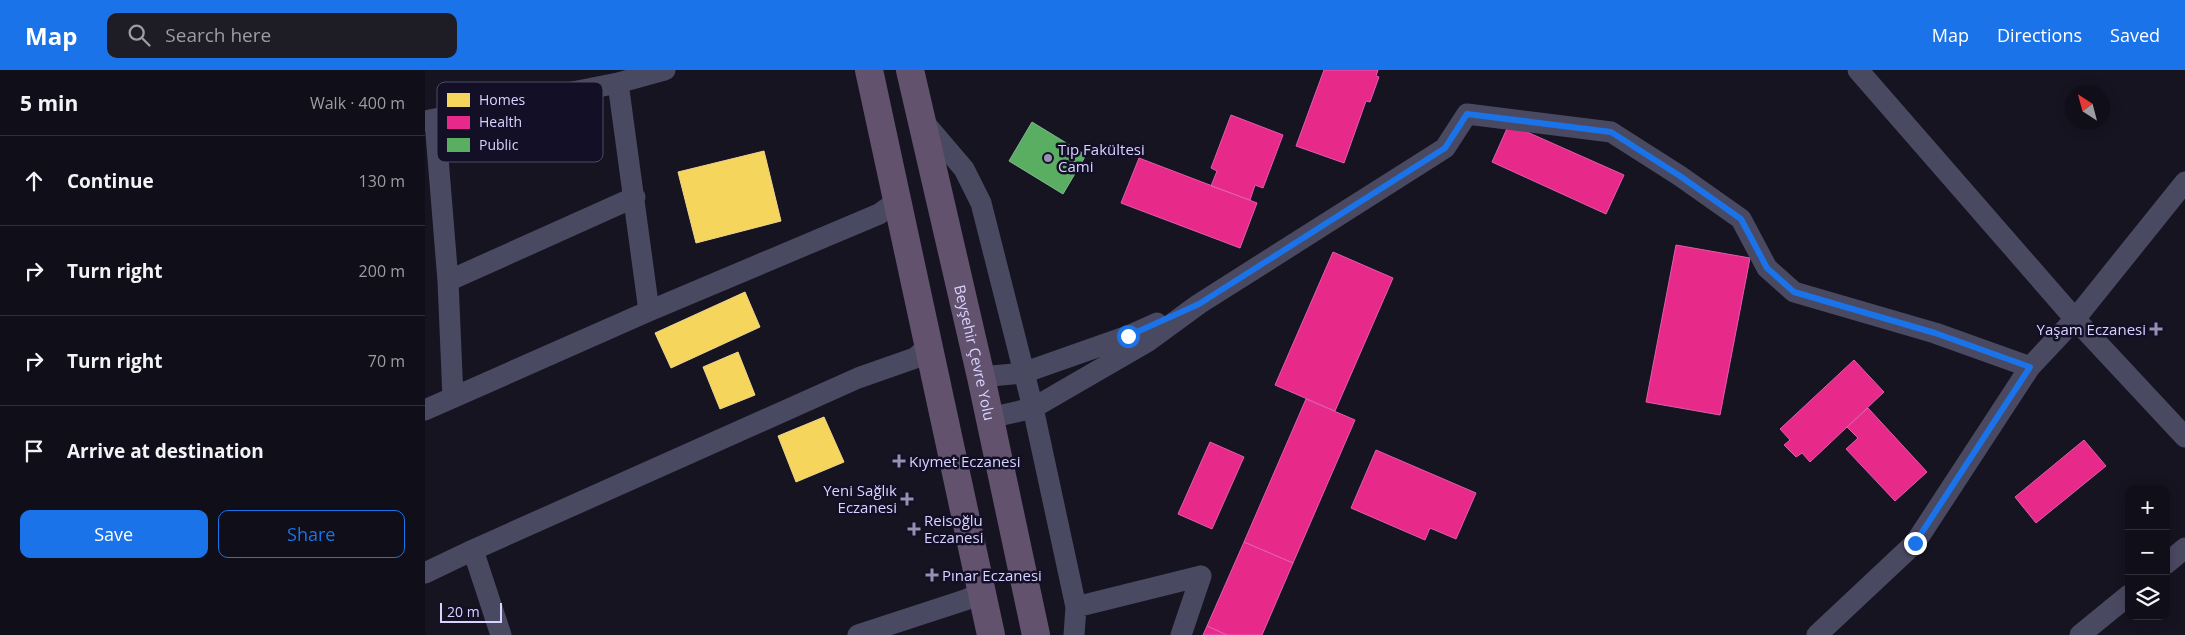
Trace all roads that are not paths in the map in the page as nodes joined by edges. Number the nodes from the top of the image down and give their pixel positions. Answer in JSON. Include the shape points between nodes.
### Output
{"nodes":[{"id":1,"x":665,"y":70,"type":"edge"},
{"id":2,"x":869,"y":70,"type":"edge"},
{"id":3,"x":910,"y":70,"type":"edge"},
{"id":4,"x":1858,"y":70,"type":"edge"},
{"id":5,"x":624,"y":78,"type":"edge"},
{"id":6,"x":603,"y":83,"type":"edge"},
{"id":7,"x":922,"y":120,"type":"junction"},
{"id":8,"x":430,"y":121,"type":"edge"},
{"id":9,"x":2185,"y":182,"type":"edge"},
{"id":10,"x":635,"y":197,"type":"junction"},
{"id":11,"x":897,"y":201,"type":"junction"},
{"id":12,"x":448,"y":281,"type":"junction"},
{"id":13,"x":1199,"y":304,"type":"junction"},
{"id":14,"x":649,"y":311,"type":"junction"},
{"id":15,"x":2075,"y":319,"type":"junction"},
{"id":16,"x":929,"y":346,"type":"junction"},
{"id":17,"x":2030,"y":367,"type":"junction"},
{"id":18,"x":1023,"y":372,"type":"junction"},
{"id":19,"x":981,"y":377,"type":"junction"},
{"id":20,"x":453,"y":398,"type":"junction"},
{"id":21,"x":1033,"y":408,"type":"junction"},
{"id":22,"x":425,"y":410,"type":"edge"},
{"id":23,"x":989,"y":418,"type":"junction"},
{"id":24,"x":2185,"y":437,"type":"edge"},
{"id":25,"x":2185,"y":548,"type":"edge"},
{"id":26,"x":473,"y":550,"type":"junction"},
{"id":27,"x":2170,"y":561,"type":"edge"},
{"id":28,"x":425,"y":573,"type":"edge"},
{"id":29,"x":982,"y":593,"type":"junction"},
{"id":30,"x":2125,"y":598,"type":"edge"},
{"id":31,"x":1076,"y":607,"type":"junction"},
{"id":32,"x":501,"y":635,"type":"edge"},
{"id":33,"x":858,"y":635,"type":"edge"},
{"id":34,"x":991,"y":635,"type":"edge"},
{"id":35,"x":1036,"y":635,"type":"edge"},
{"id":36,"x":1074,"y":635,"type":"edge"},
{"id":37,"x":1181,"y":635,"type":"edge"},
{"id":38,"x":1817,"y":635,"type":"edge"},
{"id":39,"x":2081,"y":635,"type":"edge"}],
"edges":[{"from":1,"to":5,"type":"street"},
{"from":2,"to":11,"type":"highway"},
{"from":3,"to":7,"type":"highway","name":"Beyşehir Çevre Yolu"},
{"from":4,"to":15,"type":"street"},
{"from":5,"to":6,"type":"street"},
{"from":5,"to":10,"type":"street"},
{"from":7,"to":18,"type":"street","via":[[964,169],[981,203]]},
{"from":7,"to":19,"type":"highway","name":"Beyşehir Çevre Yolu"},
{"from":8,"to":12,"type":"street"},
{"from":9,"to":15,"type":"street"},
{"from":10,"to":12,"type":"street"},
{"from":10,"to":14,"type":"street"},
{"from":11,"to":14,"type":"street","via":[[879,214]]},
{"from":11,"to":16,"type":"highway"},
{"from":12,"to":20,"type":"street"},
{"from":13,"to":17,"type":"street","via":[[1445,148],[1467,114],[1611,132],[1741,219],[1767,268],[1794,292],[1935,333]]},
{"from":13,"to":18,"type":"street","via":[[1128,336]]},
{"from":13,"to":21,"type":"street","via":[[1147,342]]},
{"from":14,"to":20,"type":"street"},
{"from":15,"to":17,"type":"street"},
{"from":15,"to":24,"type":"street"},
{"from":16,"to":26,"type":"street","via":[[915,358],[858,378]]},
{"from":16,"to":29,"type":"highway"},
{"from":17,"to":38,"type":"street","via":[[1915,543]]},
{"from":18,"to":19,"type":"street"},
{"from":18,"to":21,"type":"street"},
{"from":19,"to":23,"type":"highway","name":"Beyşehir Çevre Yolu"},
{"from":20,"to":22,"type":"street"},
{"from":21,"to":23,"type":"street"},
{"from":21,"to":31,"type":"street"},
{"from":23,"to":35,"type":"highway","name":"Beyşehir Çevre Yolu"},
{"from":25,"to":27,"type":"street"},
{"from":26,"to":28,"type":"street"},
{"from":26,"to":32,"type":"street"},
{"from":29,"to":33,"type":"street"},
{"from":29,"to":34,"type":"highway"},
{"from":30,"to":39,"type":"street"},
{"from":31,"to":36,"type":"street"},
{"from":31,"to":37,"type":"street","via":[[1201,576]]}]}
